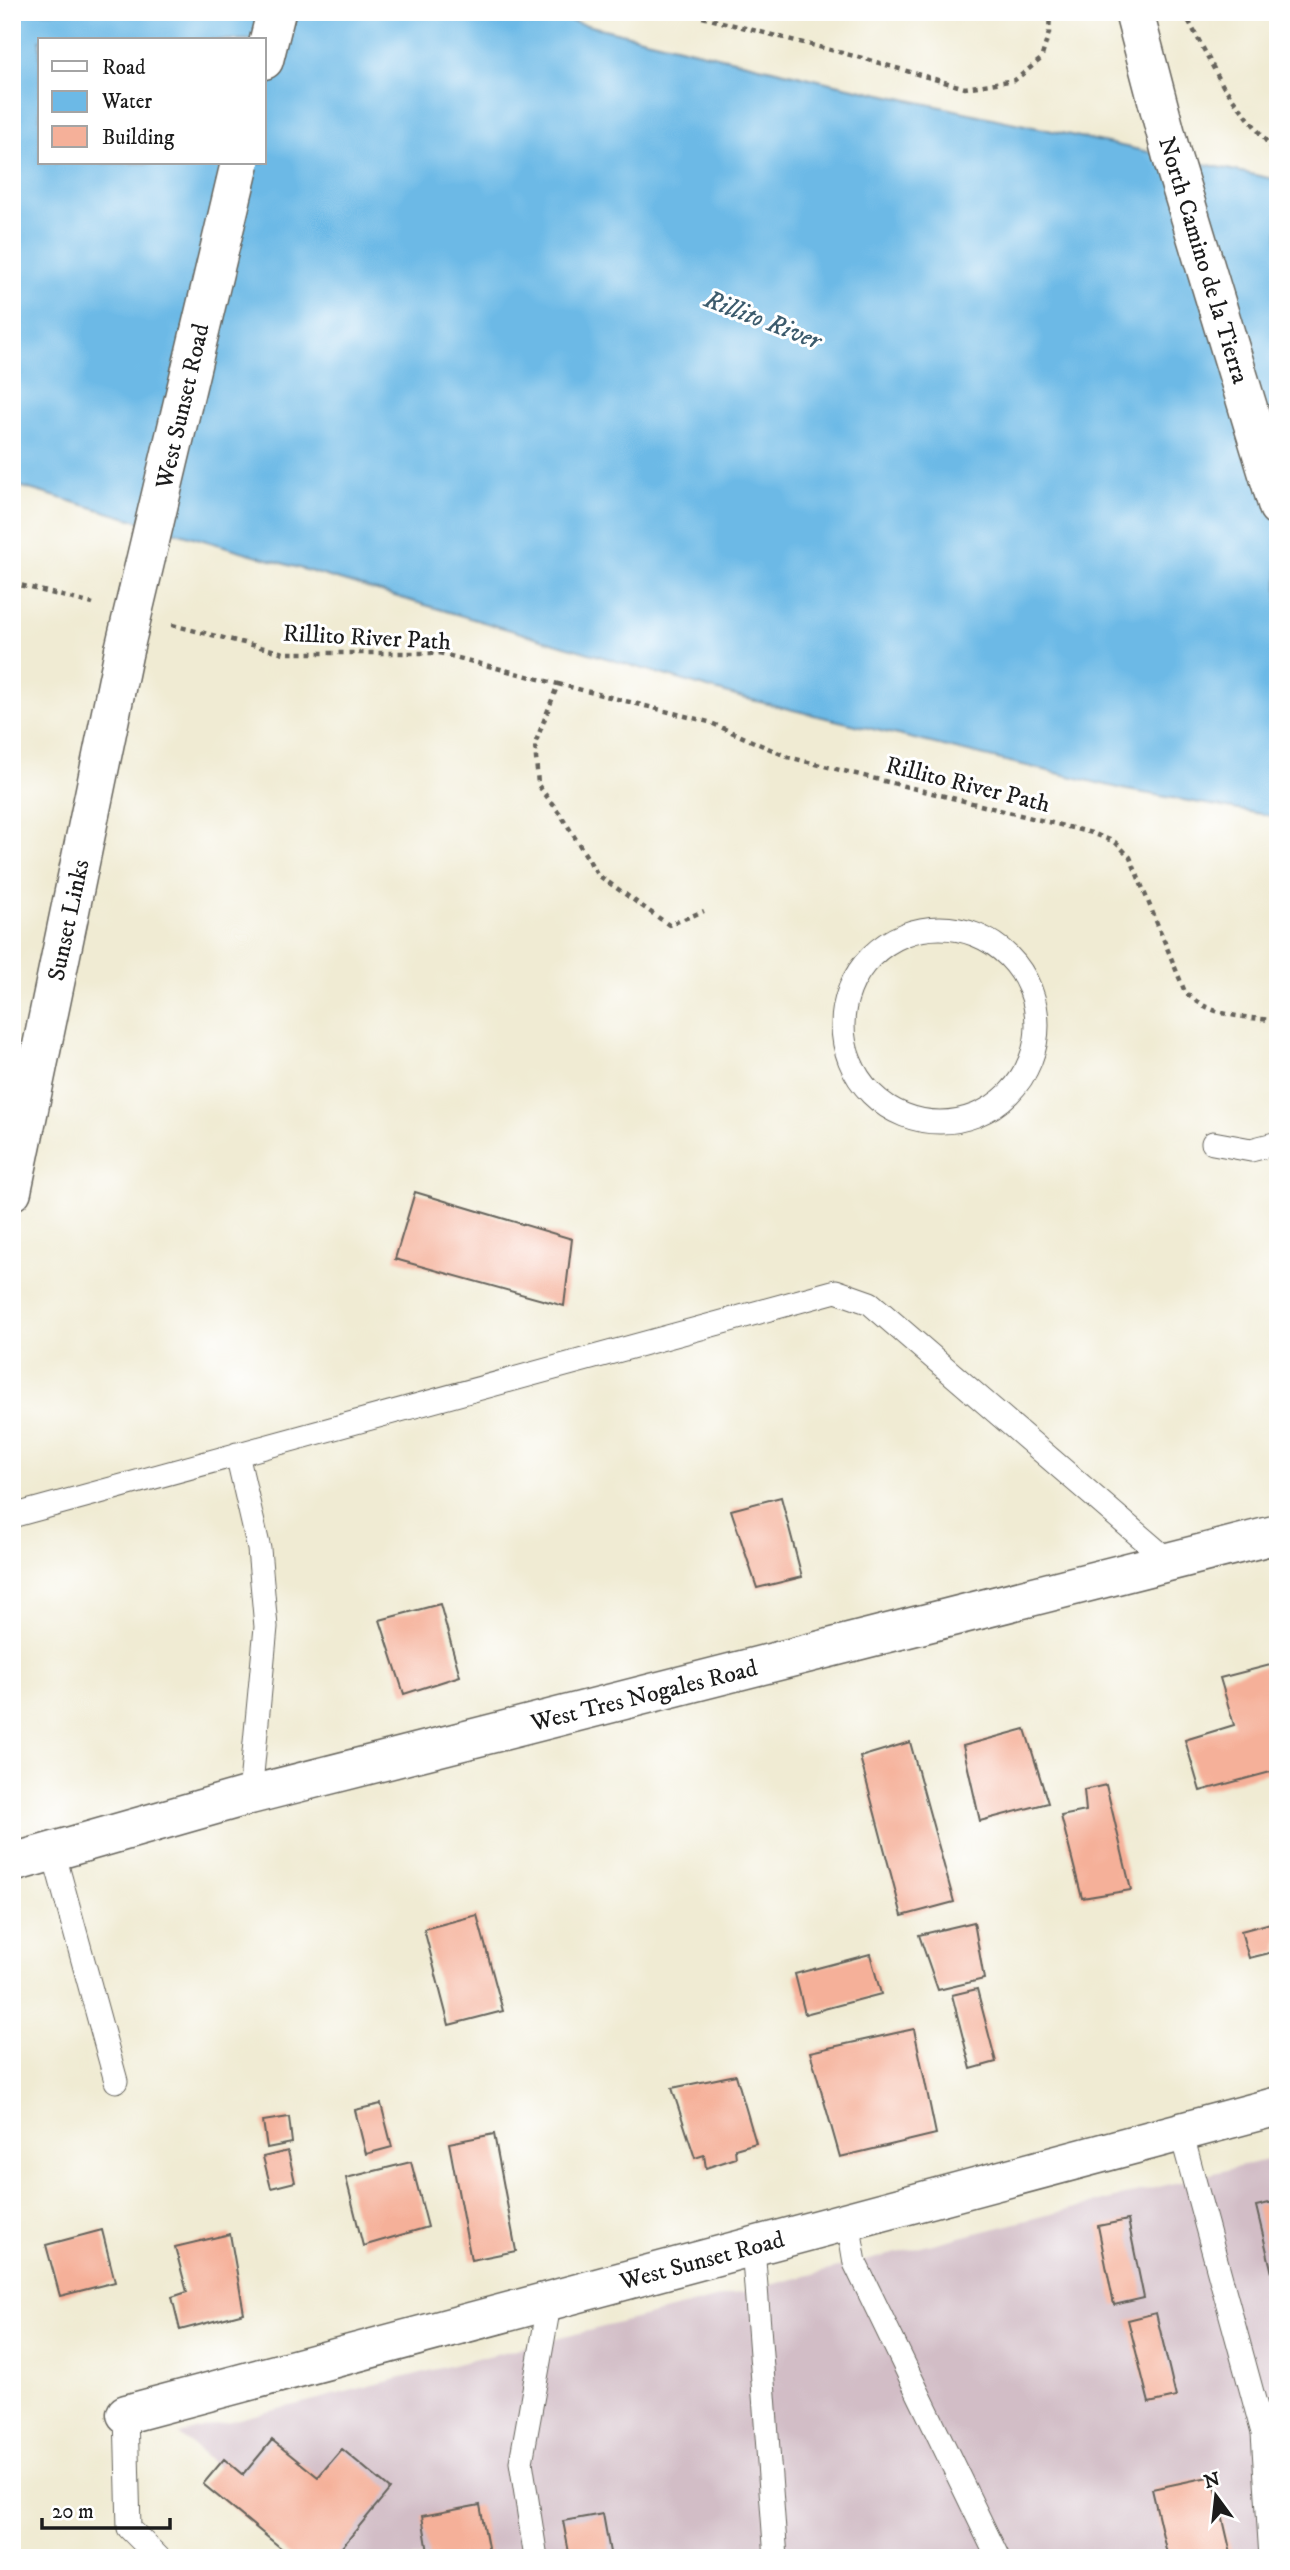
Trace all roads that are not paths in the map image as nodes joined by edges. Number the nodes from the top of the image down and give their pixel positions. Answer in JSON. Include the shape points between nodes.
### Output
{"nodes":[{"id":1,"x":276,"y":12,"type":"edge"},
{"id":2,"x":1134,"y":12,"type":"edge"},
{"id":3,"x":266,"y":52,"type":"edge"},
{"id":4,"x":240,"y":164,"type":"edge"},
{"id":5,"x":1278,"y":507,"type":"edge"},
{"id":6,"x":124,"y":650,"type":"joint"},
{"id":7,"x":855,"y":976,"type":"joint"},
{"id":8,"x":1213,"y":1143,"type":"dead end"},
{"id":9,"x":1278,"y":1143,"type":"edge"},
{"id":10,"x":12,"y":1191,"type":"edge"},
{"id":11,"x":237,"y":1454,"type":"junction"},
{"id":12,"x":12,"y":1516,"type":"edge"},
{"id":13,"x":1278,"y":1534,"type":"edge"},
{"id":14,"x":1171,"y":1563,"type":"junction"},
{"id":15,"x":250,"y":1795,"type":"junction"},
{"id":16,"x":53,"y":1851,"type":"junction"},
{"id":17,"x":12,"y":1863,"type":"edge"},
{"id":18,"x":116,"y":2081,"type":"dead end"},
{"id":19,"x":1278,"y":2106,"type":"edge"},
{"id":20,"x":1181,"y":2132,"type":"junction"},
{"id":21,"x":848,"y":2221,"type":"junction"},
{"id":22,"x":753,"y":2246,"type":"junction"},
{"id":23,"x":551,"y":2300,"type":"junction"},
{"id":24,"x":126,"y":2413,"type":"joint"},
{"id":25,"x":1270,"y":2437,"type":"edge"},
{"id":26,"x":159,"y":2558,"type":"edge"},
{"id":27,"x":536,"y":2558,"type":"edge"},
{"id":28,"x":776,"y":2558,"type":"edge"},
{"id":29,"x":998,"y":2558,"type":"edge"},
{"id":30,"x":1271,"y":2558,"type":"edge"}],
"edges":[{"from":1,"to":3,"type":"street"},
{"from":2,"to":5,"type":"street","name":"North Camino de la Tierra","via":[[1172,157]]},
{"from":4,"to":6,"type":"street","name":"West Sunset Road","bridge":true},
{"from":6,"to":10,"type":"street","name":"Sunset Links"},
{"from":7,"to":7,"type":"lane","via":[[877,950],[905,933],[938,927],[971,932],[1000,947],[1023,972],[1036,1002],[1038,1036],[1028,1068],[1010,1093],[986,1112],[956,1121],[925,1121],[895,1111],[870,1093],[852,1068],[843,1038],[844,1007]]},
{"from":8,"to":9,"type":"lane","via":[[1251,1150]]},
{"from":11,"to":12,"type":"lane"},
{"from":11,"to":14,"type":"lane","via":[[836,1291],[870,1303]]},
{"from":11,"to":15,"type":"lane","via":[[259,1549],[266,1627]]},
{"from":13,"to":14,"type":"street","name":"West Tres Nogales Road"},
{"from":14,"to":15,"type":"street","name":"West Tres Nogales Road"},
{"from":15,"to":16,"type":"street","name":"West Tres Nogales Road"},
{"from":16,"to":17,"type":"street","name":"West Tres Nogales Road"},
{"from":16,"to":18,"type":"lane"},
{"from":19,"to":20,"type":"street","name":"West Sunset Road"},
{"from":20,"to":21,"type":"street","name":"West Sunset Road"},
{"from":20,"to":25,"type":"lane"},
{"from":21,"to":22,"type":"street","name":"West Sunset Road"},
{"from":21,"to":29,"type":"lane","via":[[855,2263]]},
{"from":22,"to":23,"type":"street","name":"West Sunset Road"},
{"from":22,"to":28,"type":"lane"},
{"from":23,"to":24,"type":"street","name":"West Sunset Road"},
{"from":23,"to":27,"type":"lane","via":[[521,2462]]},
{"from":24,"to":26,"type":"lane","via":[[129,2528]]},
{"from":25,"to":30,"type":"lane"}]}
